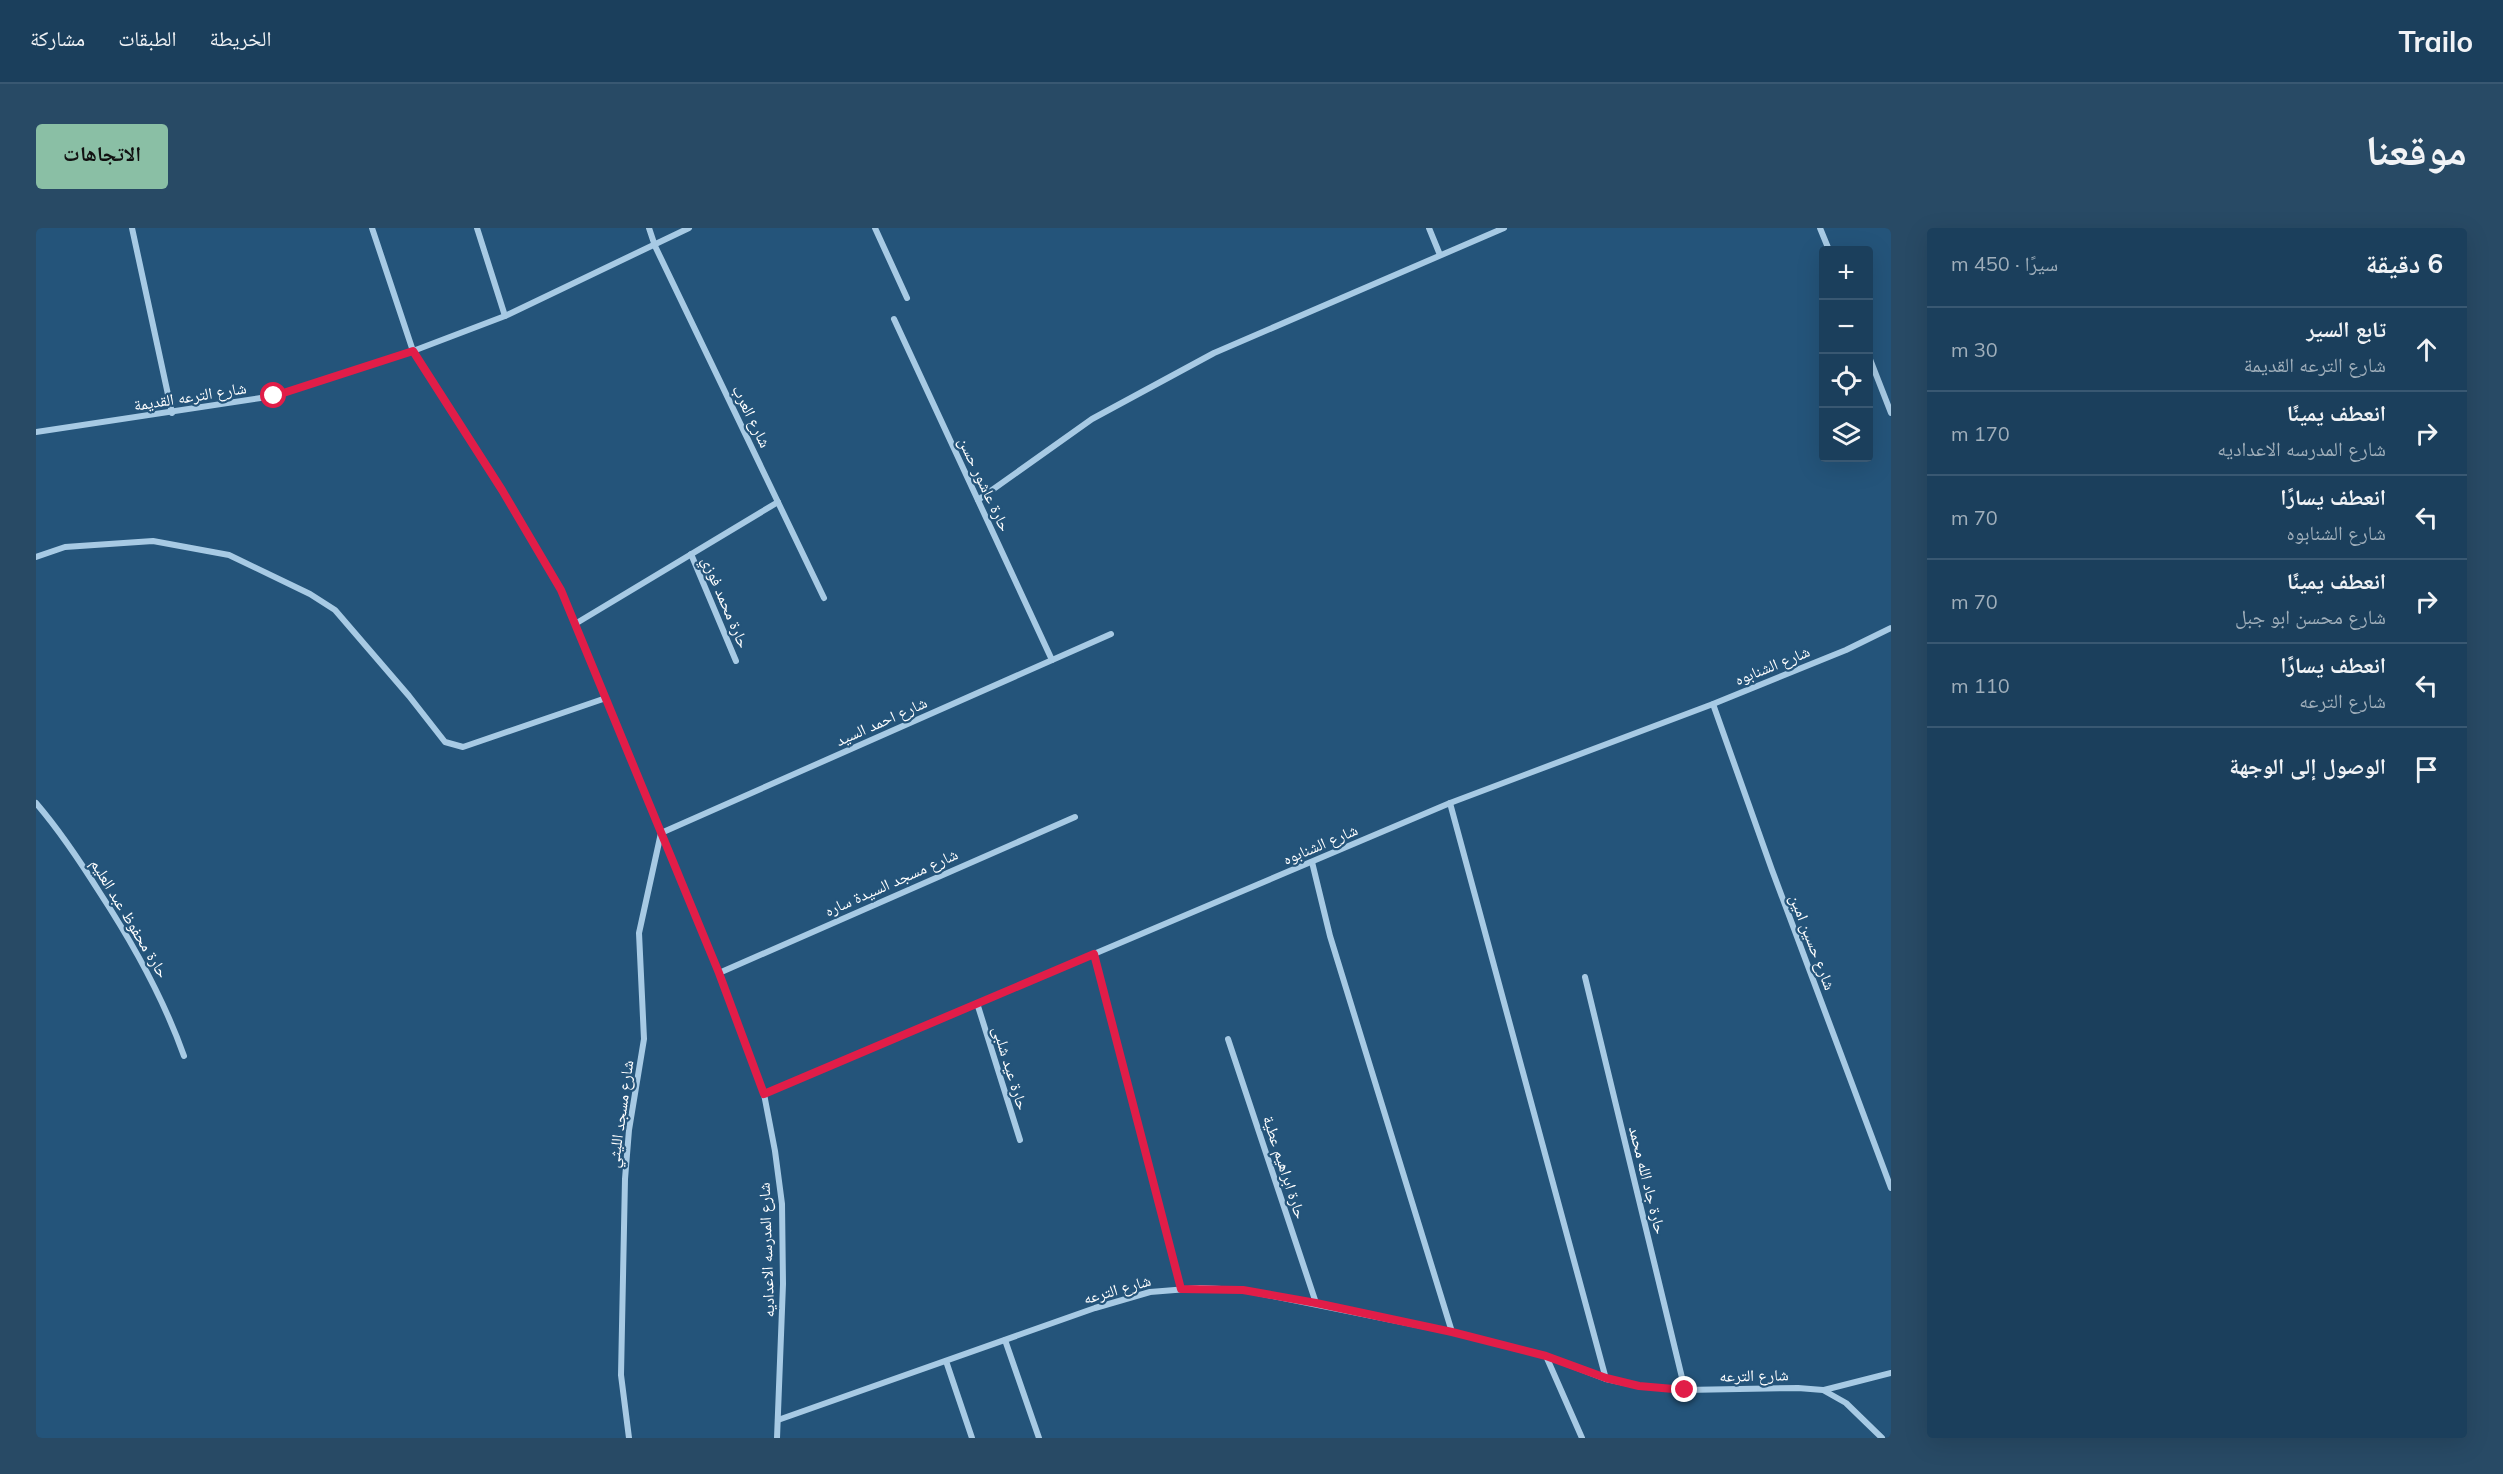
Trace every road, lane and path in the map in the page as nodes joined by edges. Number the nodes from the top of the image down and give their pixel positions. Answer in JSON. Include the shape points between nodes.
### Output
{"nodes":[{"id":1,"x":132,"y":228,"type":"edge"},
{"id":2,"x":372,"y":228,"type":"edge"},
{"id":3,"x":477,"y":228,"type":"edge"},
{"id":4,"x":649,"y":228,"type":"edge"},
{"id":5,"x":689,"y":228,"type":"edge"},
{"id":6,"x":875,"y":228,"type":"edge"},
{"id":7,"x":1429,"y":228,"type":"edge"},
{"id":8,"x":1504,"y":228,"type":"edge"},
{"id":9,"x":1820,"y":228,"type":"edge"},
{"id":10,"x":655,"y":246,"type":"junction"},
{"id":11,"x":1827,"y":246,"type":"edge"},
{"id":12,"x":1440,"y":255,"type":"junction"},
{"id":13,"x":907,"y":298,"type":"dead end"},
{"id":14,"x":505,"y":316,"type":"junction"},
{"id":15,"x":894,"y":320,"type":"dead end"},
{"id":16,"x":413,"y":351,"type":"junction"},
{"id":17,"x":1873,"y":365,"type":"edge"},
{"id":18,"x":1891,"y":412,"type":"edge"},
{"id":19,"x":172,"y":413,"type":"junction"},
{"id":20,"x":36,"y":432,"type":"edge"},
{"id":21,"x":978,"y":500,"type":"junction"},
{"id":22,"x":778,"y":502,"type":"junction"},
{"id":23,"x":691,"y":554,"type":"junction"},
{"id":24,"x":36,"y":557,"type":"edge"},
{"id":25,"x":824,"y":598,"type":"dead end"},
{"id":26,"x":575,"y":624,"type":"junction"},
{"id":27,"x":1891,"y":628,"type":"edge"},
{"id":28,"x":1111,"y":634,"type":"dead end"},
{"id":29,"x":1052,"y":660,"type":"junction"},
{"id":30,"x":736,"y":662,"type":"dead end"},
{"id":31,"x":606,"y":698,"type":"junction"},
{"id":32,"x":1713,"y":704,"type":"junction"},
{"id":33,"x":36,"y":803,"type":"edge"},
{"id":34,"x":1450,"y":803,"type":"junction"},
{"id":35,"x":1075,"y":817,"type":"dead end"},
{"id":36,"x":661,"y":833,"type":"junction"},
{"id":37,"x":1312,"y":862,"type":"junction"},
{"id":38,"x":1094,"y":954,"type":"junction"},
{"id":39,"x":719,"y":973,"type":"junction"},
{"id":40,"x":1585,"y":977,"type":"dead end"},
{"id":41,"x":977,"y":1003,"type":"junction"},
{"id":42,"x":1228,"y":1039,"type":"dead end"},
{"id":43,"x":184,"y":1056,"type":"dead end"},
{"id":44,"x":764,"y":1094,"type":"junction"},
{"id":45,"x":1020,"y":1140,"type":"dead end"},
{"id":46,"x":1891,"y":1188,"type":"edge"},
{"id":47,"x":1181,"y":1289,"type":"junction"},
{"id":48,"x":1316,"y":1303,"type":"junction"},
{"id":49,"x":1452,"y":1332,"type":"junction"},
{"id":50,"x":1005,"y":1340,"type":"junction"},
{"id":51,"x":1546,"y":1356,"type":"junction"},
{"id":52,"x":946,"y":1361,"type":"junction"},
{"id":53,"x":1891,"y":1373,"type":"edge"},
{"id":54,"x":1606,"y":1378,"type":"junction"},
{"id":55,"x":1685,"y":1390,"type":"junction"},
{"id":56,"x":1823,"y":1390,"type":"junction"},
{"id":57,"x":778,"y":1420,"type":"junction"},
{"id":58,"x":629,"y":1438,"type":"edge"},
{"id":59,"x":777,"y":1438,"type":"edge"},
{"id":60,"x":972,"y":1438,"type":"edge"},
{"id":61,"x":1040,"y":1438,"type":"edge"},
{"id":62,"x":1582,"y":1438,"type":"edge"},
{"id":63,"x":1882,"y":1438,"type":"edge"}],
"edges":[{"from":1,"to":19,"type":"street"},
{"from":2,"to":16,"type":"street","name":"شارع المدرسه الاعداديه"},
{"from":3,"to":14,"type":"street"},
{"from":4,"to":10,"type":"street","name":"شارع العرب"},
{"from":5,"to":10,"type":"street","name":"شارع الترعه القديمة"},
{"from":6,"to":13,"type":"street"},
{"from":7,"to":12,"type":"street"},
{"from":8,"to":12,"type":"street"},
{"from":9,"to":11,"type":"street"},
{"from":10,"to":14,"type":"street","name":"شارع الترعه القديمة"},
{"from":10,"to":22,"type":"street","name":"شارع العرب"},
{"from":12,"to":21,"type":"street","via":[[1214,353],[1092,418]]},
{"from":14,"to":16,"type":"street","name":"شارع الترعه القديمة"},
{"from":15,"to":21,"type":"street","name":"حارة عاشور حسن"},
{"from":16,"to":19,"type":"street","name":"شارع الترعه القديمة","via":[[274,396]]},
{"from":16,"to":26,"type":"street","name":"شارع المدرسه الاعداديه","via":[[514,510],[561,590]]},
{"from":17,"to":18,"type":"street"},
{"from":19,"to":20,"type":"street","name":"شارع الترعه القديمة"},
{"from":21,"to":29,"type":"street","name":"حارة عاشور حسن"},
{"from":22,"to":23,"type":"street"},
{"from":22,"to":25,"type":"street","name":"شارع العرب"},
{"from":23,"to":26,"type":"street"},
{"from":23,"to":30,"type":"street","name":"حارة محمد فوزي"},
{"from":24,"to":31,"type":"street","via":[[65,547],[153,541],[229,555],[335,610],[445,742],[464,747]]},
{"from":26,"to":31,"type":"street","name":"شارع المدرسه الاعداديه"},
{"from":27,"to":32,"type":"street","name":"شارع الشنابوه"},
{"from":28,"to":29,"type":"street","name":"شارع احمد السيد"},
{"from":29,"to":36,"type":"street","name":"شارع احمد السيد"},
{"from":31,"to":36,"type":"street","name":"شارع المدرسه الاعداديه"},
{"from":32,"to":34,"type":"street","name":"شارع الشنابوه"},
{"from":32,"to":46,"type":"street","name":"شارع حسين امين"},
{"from":33,"to":43,"type":"street","name":"حارة محفوظ عبد العليم","via":[[62,833],[126,934],[157,988]]},
{"from":34,"to":37,"type":"street","name":"شارع الشنابوه"},
{"from":34,"to":54,"type":"street"},
{"from":35,"to":39,"type":"street","name":"شارع مسجد السيدة ساره"},
{"from":36,"to":39,"type":"street","name":"شارع المدرسه الاعداديه"},
{"from":36,"to":58,"type":"street","name":"شارع مسجد الليثي","via":[[639,933],[644,1039],[625,1179],[621,1375]]},
{"from":37,"to":38,"type":"street","name":"شارع الشنابوه"},
{"from":37,"to":49,"type":"street","via":[[1330,936]]},
{"from":38,"to":41,"type":"street","name":"شارع الشنابوه"},
{"from":38,"to":47,"type":"street"},
{"from":39,"to":44,"type":"street","name":"شارع المدرسه الاعداديه"},
{"from":40,"to":55,"type":"street","name":"حارة جاد الله محمد"},
{"from":41,"to":44,"type":"street","name":"شارع الشنابوه"},
{"from":41,"to":45,"type":"street","name":"حارة عيد شلبى"},
{"from":42,"to":48,"type":"street","name":"حارة ابراهيم عطية"},
{"from":44,"to":57,"type":"street","name":"شارع المدرسه الاعداديه","via":[[782,1204]]},
{"from":47,"to":48,"type":"street","name":"شارع الترعه","via":[[1243,1290]]},
{"from":47,"to":50,"type":"street","name":"شارع الترعه","via":[[1150,1292]]},
{"from":48,"to":49,"type":"street","name":"شارع الترعه"},
{"from":49,"to":51,"type":"street","name":"شارع الترعه"},
{"from":50,"to":52,"type":"street","name":"شارع الترعه"},
{"from":50,"to":61,"type":"street"},
{"from":51,"to":54,"type":"street","name":"شارع الترعه"},
{"from":51,"to":62,"type":"street"},
{"from":52,"to":57,"type":"street","name":"شارع الترعه"},
{"from":52,"to":60,"type":"street"},
{"from":53,"to":56,"type":"street"},
{"from":54,"to":55,"type":"street","name":"شارع الترعه"},
{"from":55,"to":56,"type":"street","name":"شارع الترعه"},
{"from":56,"to":63,"type":"street","name":"شارع الترعه","via":[[1846,1403]]},
{"from":57,"to":59,"type":"street","name":"شارع المدرسه الاعداديه"}]}
